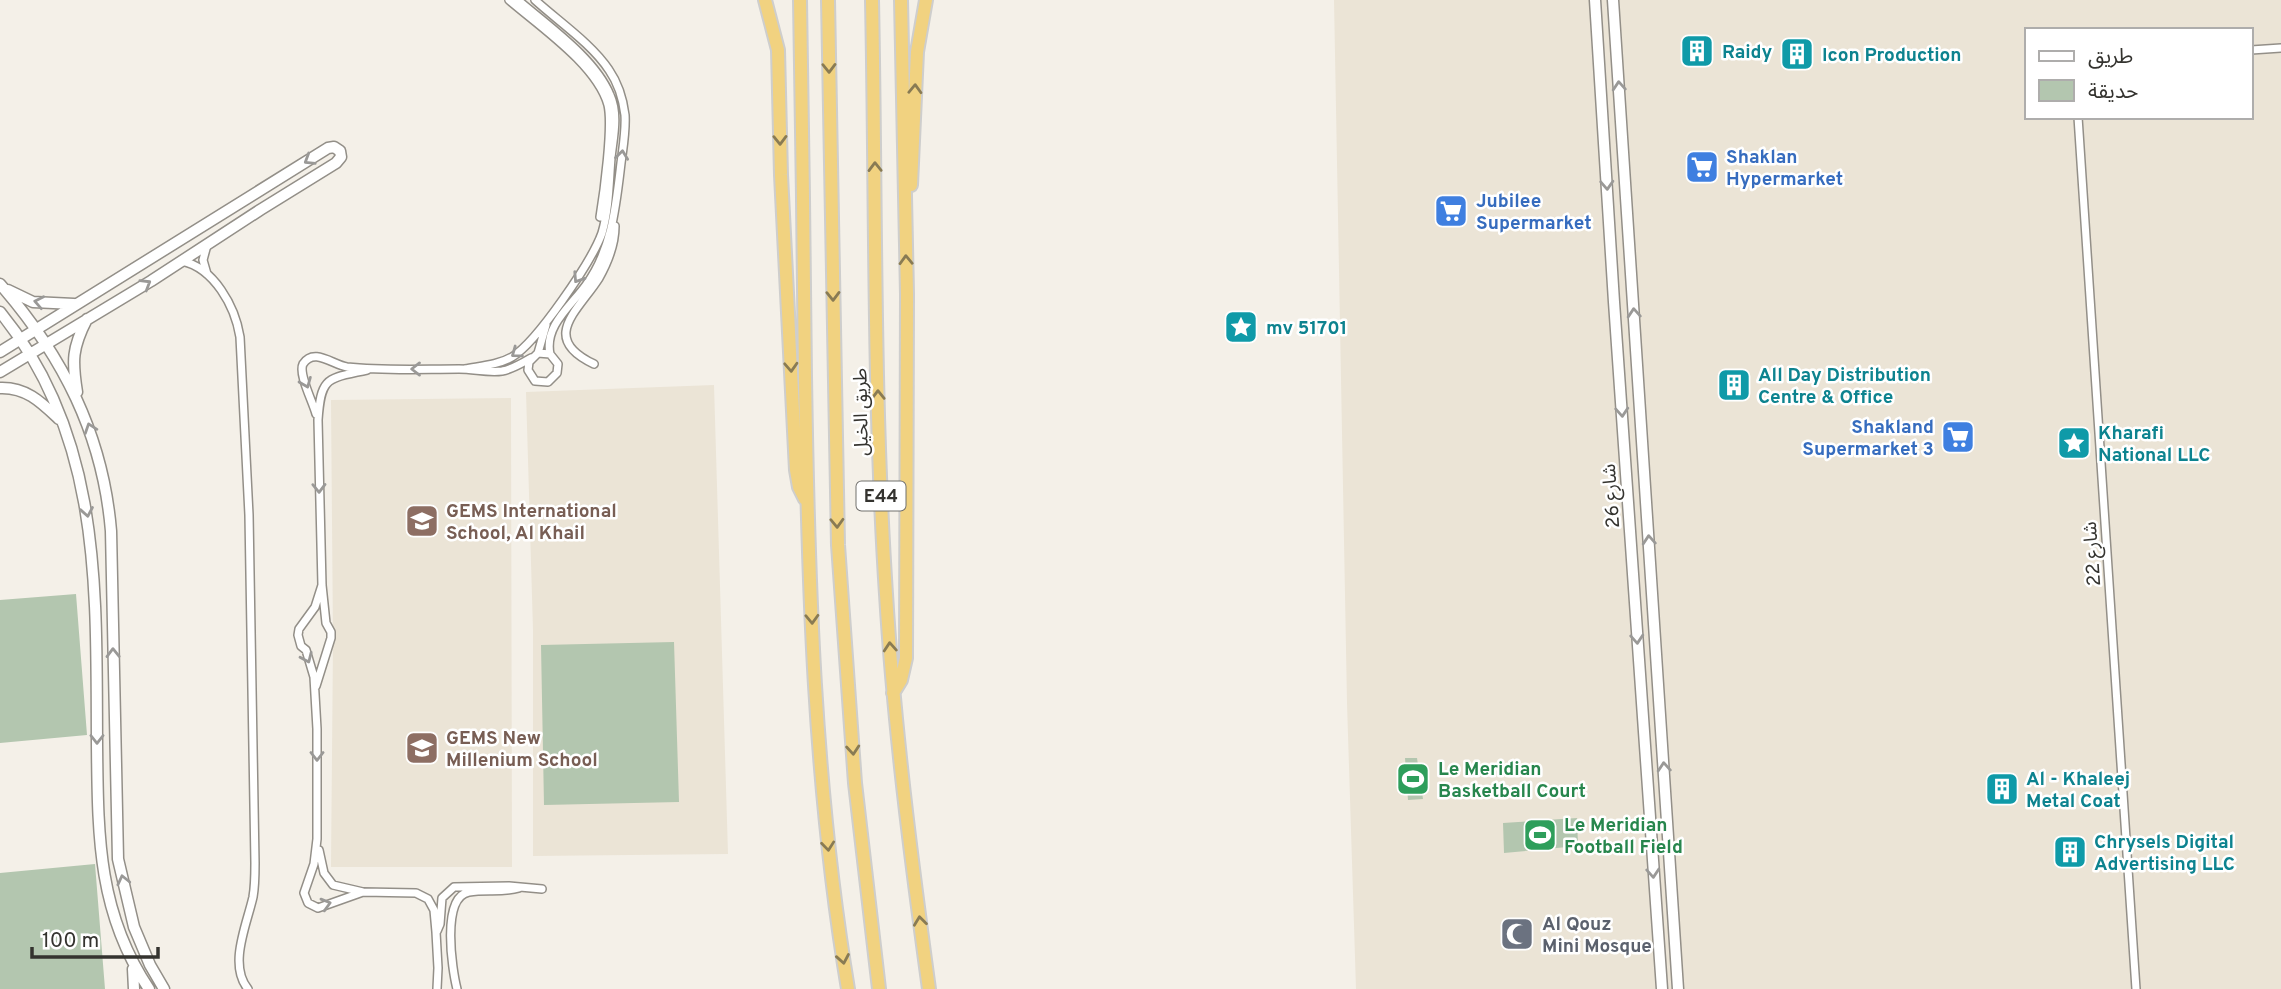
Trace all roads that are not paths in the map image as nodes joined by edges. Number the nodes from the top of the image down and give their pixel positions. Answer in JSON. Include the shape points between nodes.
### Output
{"nodes":[{"id":1,"x":509,"y":0,"type":"edge"},
{"id":2,"x":518,"y":0,"type":"edge"},
{"id":3,"x":535,"y":0,"type":"edge"},
{"id":4,"x":765,"y":0,"type":"edge"},
{"id":5,"x":800,"y":0,"type":"edge"},
{"id":6,"x":828,"y":0,"type":"edge"},
{"id":7,"x":873,"y":0,"type":"edge"},
{"id":8,"x":901,"y":0,"type":"edge"},
{"id":9,"x":926,"y":0,"type":"edge"},
{"id":10,"x":1595,"y":0,"type":"edge"},
{"id":11,"x":1613,"y":0,"type":"edge"},
{"id":12,"x":2281,"y":48,"type":"edge"},
{"id":13,"x":2253,"y":50,"type":"edge"},
{"id":14,"x":2078,"y":119,"type":"edge"},
{"id":15,"x":904,"y":205,"type":"junction"},
{"id":16,"x":612,"y":222,"type":"junction"},
{"id":17,"x":597,"y":240,"type":"junction"},
{"id":18,"x":206,"y":245,"type":"junction"},
{"id":19,"x":182,"y":261,"type":"junction"},
{"id":20,"x":207,"y":274,"type":"junction"},
{"id":21,"x":1,"y":285,"type":"edge"},
{"id":22,"x":78,"y":303,"type":"junction"},
{"id":23,"x":0,"y":312,"type":"edge"},
{"id":24,"x":553,"y":312,"type":"junction"},
{"id":25,"x":87,"y":319,"type":"junction"},
{"id":26,"x":36,"y":329,"type":"junction"},
{"id":27,"x":19,"y":339,"type":"junction"},
{"id":28,"x":46,"y":344,"type":"junction"},
{"id":29,"x":0,"y":352,"type":"edge"},
{"id":30,"x":29,"y":354,"type":"junction"},
{"id":31,"x":550,"y":354,"type":"junction"},
{"id":32,"x":535,"y":356,"type":"junction"},
{"id":33,"x":594,"y":364,"type":"dead end"},
{"id":34,"x":466,"y":369,"type":"junction"},
{"id":35,"x":367,"y":370,"type":"junction"},
{"id":36,"x":0,"y":372,"type":"edge"},
{"id":37,"x":0,"y":388,"type":"edge"},
{"id":38,"x":78,"y":400,"type":"junction"},
{"id":39,"x":318,"y":420,"type":"junction"},
{"id":40,"x":62,"y":423,"type":"junction"},
{"id":41,"x":1626,"y":483,"type":"junction"},
{"id":42,"x":1646,"y":486,"type":"junction"},
{"id":43,"x":807,"y":502,"type":"junction"},
{"id":44,"x":322,"y":585,"type":"junction"},
{"id":45,"x":315,"y":688,"type":"junction"},
{"id":46,"x":893,"y":693,"type":"junction"},
{"id":47,"x":317,"y":839,"type":"junction"},
{"id":48,"x":519,"y":888,"type":"junction"},
{"id":49,"x":542,"y":889,"type":"dead end"},
{"id":50,"x":363,"y":892,"type":"junction"},
{"id":51,"x":436,"y":932,"type":"junction"},
{"id":52,"x":131,"y":961,"type":"junction"},
{"id":53,"x":134,"y":989,"type":"edge"},
{"id":54,"x":149,"y":989,"type":"edge"},
{"id":55,"x":164,"y":989,"type":"edge"},
{"id":56,"x":248,"y":989,"type":"edge"},
{"id":57,"x":436,"y":989,"type":"edge"},
{"id":58,"x":457,"y":989,"type":"edge"},
{"id":59,"x":848,"y":989,"type":"edge"},
{"id":60,"x":879,"y":989,"type":"edge"},
{"id":61,"x":929,"y":989,"type":"edge"},
{"id":62,"x":1662,"y":989,"type":"edge"},
{"id":63,"x":1678,"y":989,"type":"edge"},
{"id":64,"x":2136,"y":989,"type":"edge"}],
"edges":[{"from":1,"to":17,"type":"street","via":[[578,61],[605,96],[609,119]]},
{"from":2,"to":17,"type":"street","via":[[589,63],[613,101],[607,202]]},
{"from":16,"to":3,"type":"street","one_way":true,"via":[[625,133],[623,100],[599,57]]},
{"from":4,"to":43,"type":"highway","one_way":true,"via":[[778,50],[796,470]]},
{"from":5,"to":43,"type":"highway"},
{"from":6,"to":60,"type":"highway","name":"طريق الخيل","number":"E44","one_way":true,"via":[[838,545],[855,783]]},
{"from":46,"to":7,"type":"highway","name":"طريق الخيل","number":"E44","one_way":true,"via":[[878,425]]},
{"from":8,"to":15,"type":"highway"},
{"from":15,"to":9,"type":"highway","one_way":true,"via":[[912,183],[916,52]]},
{"from":10,"to":41,"type":"street","name":"شارع 26","one_way":true},
{"from":42,"to":11,"type":"street","name":"شارع 26","one_way":true},
{"from":12,"to":13,"type":"street"},
{"from":14,"to":64,"type":"street","name":"شارع 22"},
{"from":46,"to":15,"type":"highway","one_way":true,"via":[[904,673],[906,651],[908,307]]},
{"from":16,"to":31,"type":"street","via":[[594,274],[555,326]]},
{"from":16,"to":33,"type":"street","via":[[609,257],[566,330],[572,350]]},
{"from":17,"to":24,"type":"street","one_way":true,"via":[[582,272]]},
{"from":18,"to":19,"type":"street"},
{"from":18,"to":20,"type":"street"},
{"from":18,"to":22,"type":"street","one_way":true,"via":[[339,162],[341,151],[328,148]]},
{"from":19,"to":20,"type":"street"},
{"from":25,"to":19,"type":"street","one_way":true},
{"from":20,"to":56,"type":"street","via":[[237,322],[245,407],[255,874],[239,973]]},
{"from":22,"to":21,"type":"street","one_way":true,"via":[[33,302]]},
{"from":21,"to":26,"type":"street"},
{"from":22,"to":26,"type":"street"},
{"from":23,"to":27,"type":"street"},
{"from":24,"to":32,"type":"street"},
{"from":24,"to":34,"type":"street","one_way":true,"via":[[514,356]]},
{"from":25,"to":28,"type":"street"},
{"from":25,"to":38,"type":"street","via":[[73,357]]},
{"from":26,"to":27,"type":"street"},
{"from":26,"to":28,"type":"street"},
{"from":27,"to":29,"type":"street"},
{"from":27,"to":30,"type":"street"},
{"from":28,"to":30,"type":"street"},
{"from":28,"to":38,"type":"street"},
{"from":30,"to":36,"type":"street"},
{"from":30,"to":40,"type":"street"},
{"from":31,"to":32,"type":"street"},
{"from":31,"to":32,"type":"street","via":[[558,369],[548,382],[535,381],[530,374],[528,366]]},
{"from":32,"to":34,"type":"street","via":[[498,371]]},
{"from":34,"to":35,"type":"street","one_way":true},
{"from":35,"to":39,"type":"street","via":[[326,382]]},
{"from":35,"to":39,"type":"street","one_way":true,"via":[[317,356],[304,363],[302,378]]},
{"from":37,"to":40,"type":"street","via":[[32,395]]},
{"from":55,"to":38,"type":"street","one_way":true,"via":[[134,927],[118,859],[110,516],[100,461]]},
{"from":39,"to":44,"type":"street","one_way":true},
{"from":40,"to":52,"type":"street","one_way":true,"via":[[83,491],[93,551],[101,861],[111,910]]},
{"from":41,"to":42,"type":"street","via":[[1637,481]]},
{"from":41,"to":62,"type":"street","name":"شارع 26","one_way":true},
{"from":63,"to":42,"type":"street","name":"شارع 26","one_way":true},
{"from":43,"to":59,"type":"highway","one_way":true,"via":[[821,773]]},
{"from":44,"to":45,"type":"street","via":[[331,638]]},
{"from":44,"to":45,"type":"street","one_way":true,"via":[[298,635]]},
{"from":45,"to":47,"type":"street","one_way":true},
{"from":61,"to":46,"type":"highway","name":"طريق الخيل","number":"E44","one_way":true},
{"from":47,"to":50,"type":"street","via":[[329,881]]},
{"from":47,"to":50,"type":"street","one_way":true,"via":[[304,892],[308,903],[324,907]]},
{"from":48,"to":49,"type":"street"},
{"from":48,"to":51,"type":"street","via":[[449,889],[442,898]]},
{"from":48,"to":58,"type":"street","via":[[470,892],[454,903],[451,961]]},
{"from":50,"to":51,"type":"street","via":[[424,896],[433,906]]},
{"from":51,"to":57,"type":"street"},
{"from":52,"to":53,"type":"street"},
{"from":52,"to":54,"type":"street"}]}
